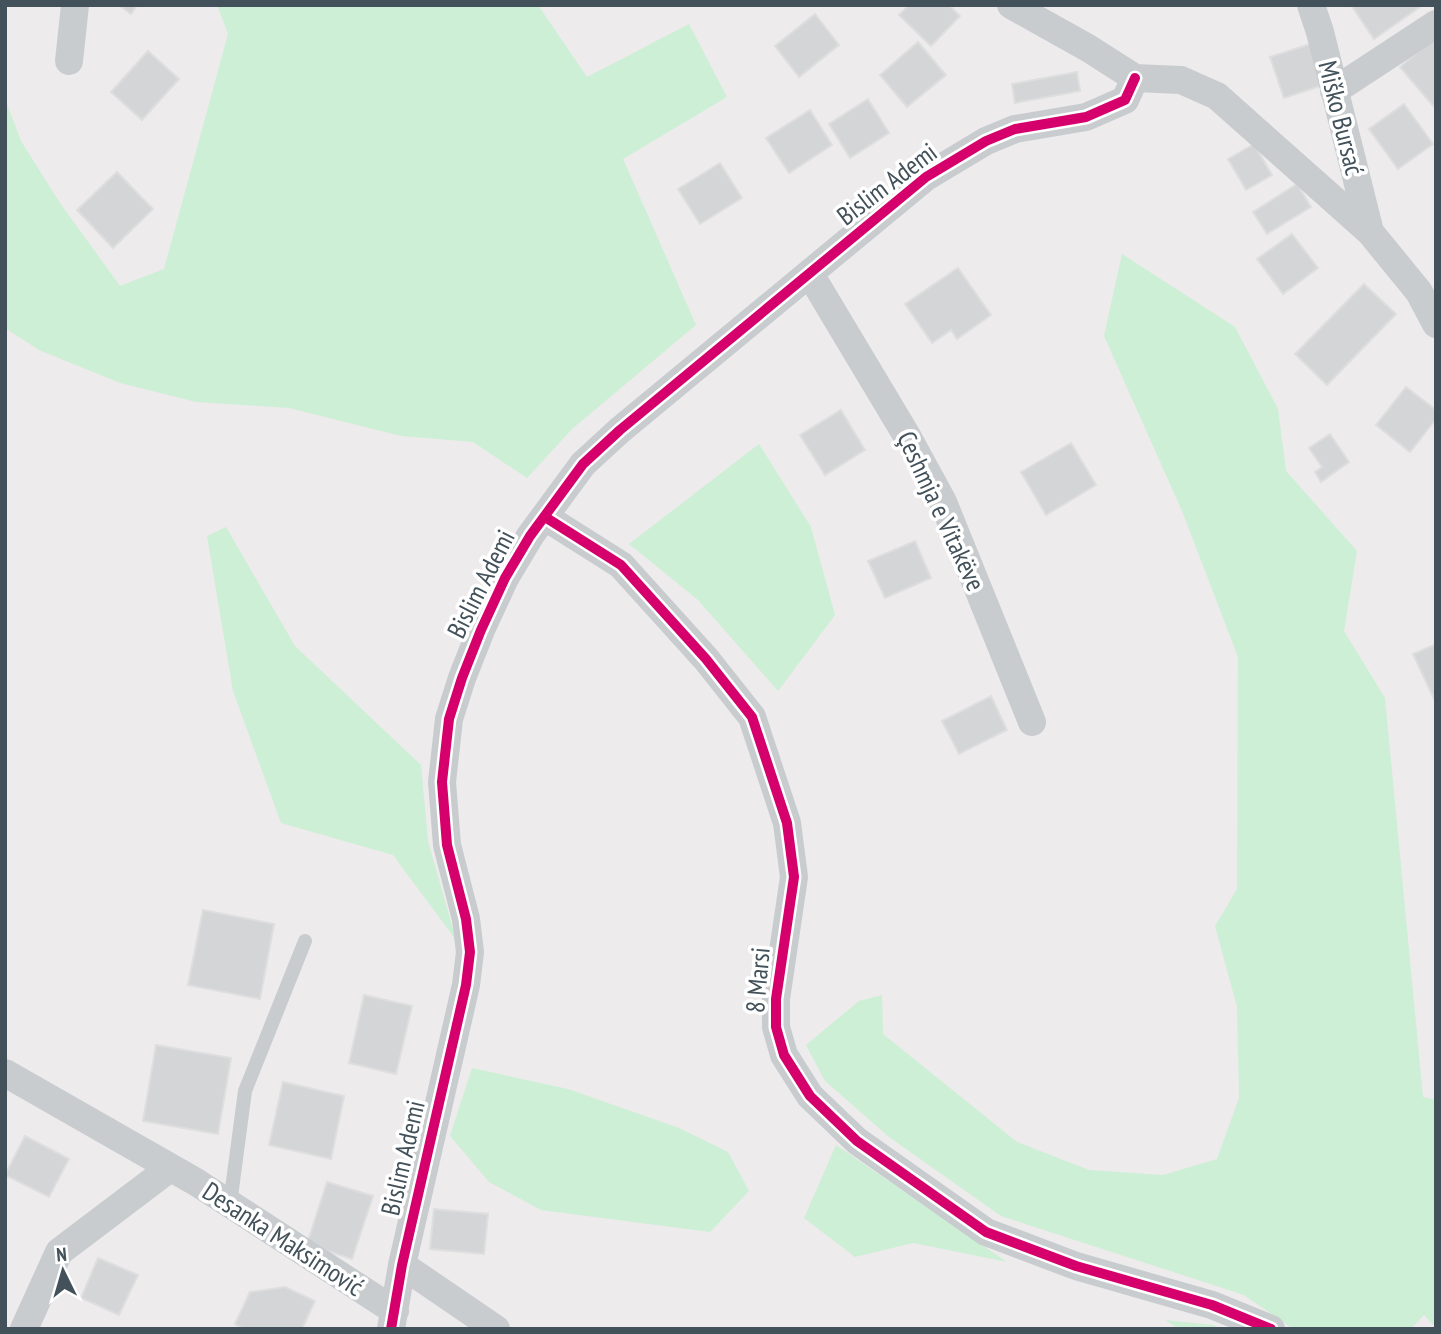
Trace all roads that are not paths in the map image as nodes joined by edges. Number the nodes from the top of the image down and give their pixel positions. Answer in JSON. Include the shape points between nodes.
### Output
{"nodes":[{"id":1,"x":75,"y":5,"type":"edge"},
{"id":2,"x":1011,"y":5,"type":"edge"},
{"id":3,"x":1311,"y":5,"type":"edge"},
{"id":4,"x":1436,"y":24,"type":"edge"},
{"id":5,"x":69,"y":61,"type":"dead end"},
{"id":6,"x":1135,"y":78,"type":"junction"},
{"id":7,"x":1334,"y":91,"type":"junction"},
{"id":8,"x":1370,"y":232,"type":"junction"},
{"id":9,"x":810,"y":274,"type":"junction"},
{"id":10,"x":1428,"y":287,"type":"edge"},
{"id":11,"x":1436,"y":324,"type":"edge"},
{"id":12,"x":545,"y":517,"type":"junction"},
{"id":13,"x":1032,"y":722,"type":"dead end"},
{"id":14,"x":305,"y":941,"type":"dead end"},
{"id":15,"x":5,"y":1073,"type":"edge"},
{"id":16,"x":170,"y":1168,"type":"junction"},
{"id":17,"x":230,"y":1204,"type":"junction"},
{"id":18,"x":402,"y":1265,"type":"junction"},
{"id":19,"x":393,"y":1320,"type":"edge"},
{"id":20,"x":24,"y":1329,"type":"edge"},
{"id":21,"x":496,"y":1329,"type":"edge"},
{"id":22,"x":1271,"y":1329,"type":"edge"}],
"edges":[{"from":1,"to":5,"type":"street"},
{"from":2,"to":6,"type":"street"},
{"from":3,"to":7,"type":"street","name":"Miško Bursać"},
{"from":4,"to":7,"type":"street"},
{"from":6,"to":8,"type":"street","via":[[1181,80],[1217,96]]},
{"from":6,"to":9,"type":"street","name":"Bislim Ademi","via":[[1125,100],[1086,117],[1015,129],[926,177]]},
{"from":7,"to":8,"type":"street","name":"Miško Bursać"},
{"from":8,"to":10,"type":"street"},
{"from":9,"to":12,"type":"street","name":"Bislim Ademi","via":[[601,447]]},
{"from":9,"to":13,"type":"street","name":"Çeshmja e Vitakëve","via":[[943,502]]},
{"from":10,"to":11,"type":"street"},
{"from":12,"to":18,"type":"street","name":"Bislim Ademi","via":[[505,578],[485,620],[449,719],[442,782],[446,833],[470,952]]},
{"from":12,"to":22,"type":"street","name":"8 Marsi","via":[[621,565],[752,718],[787,823],[794,877],[776,1027],[785,1055],[810,1096],[856,1140],[986,1232],[1076,1266],[1212,1305]]},
{"from":14,"to":17,"type":"lane","via":[[245,1091]]},
{"from":15,"to":16,"type":"street","name":"Desanka Maksimović"},
{"from":16,"to":17,"type":"street","name":"Desanka Maksimović"},
{"from":16,"to":20,"type":"street","via":[[59,1252]]},
{"from":17,"to":19,"type":"street","name":"Desanka Maksimović"},
{"from":18,"to":19,"type":"street","name":"Bislim Ademi"},
{"from":18,"to":21,"type":"street"}]}
